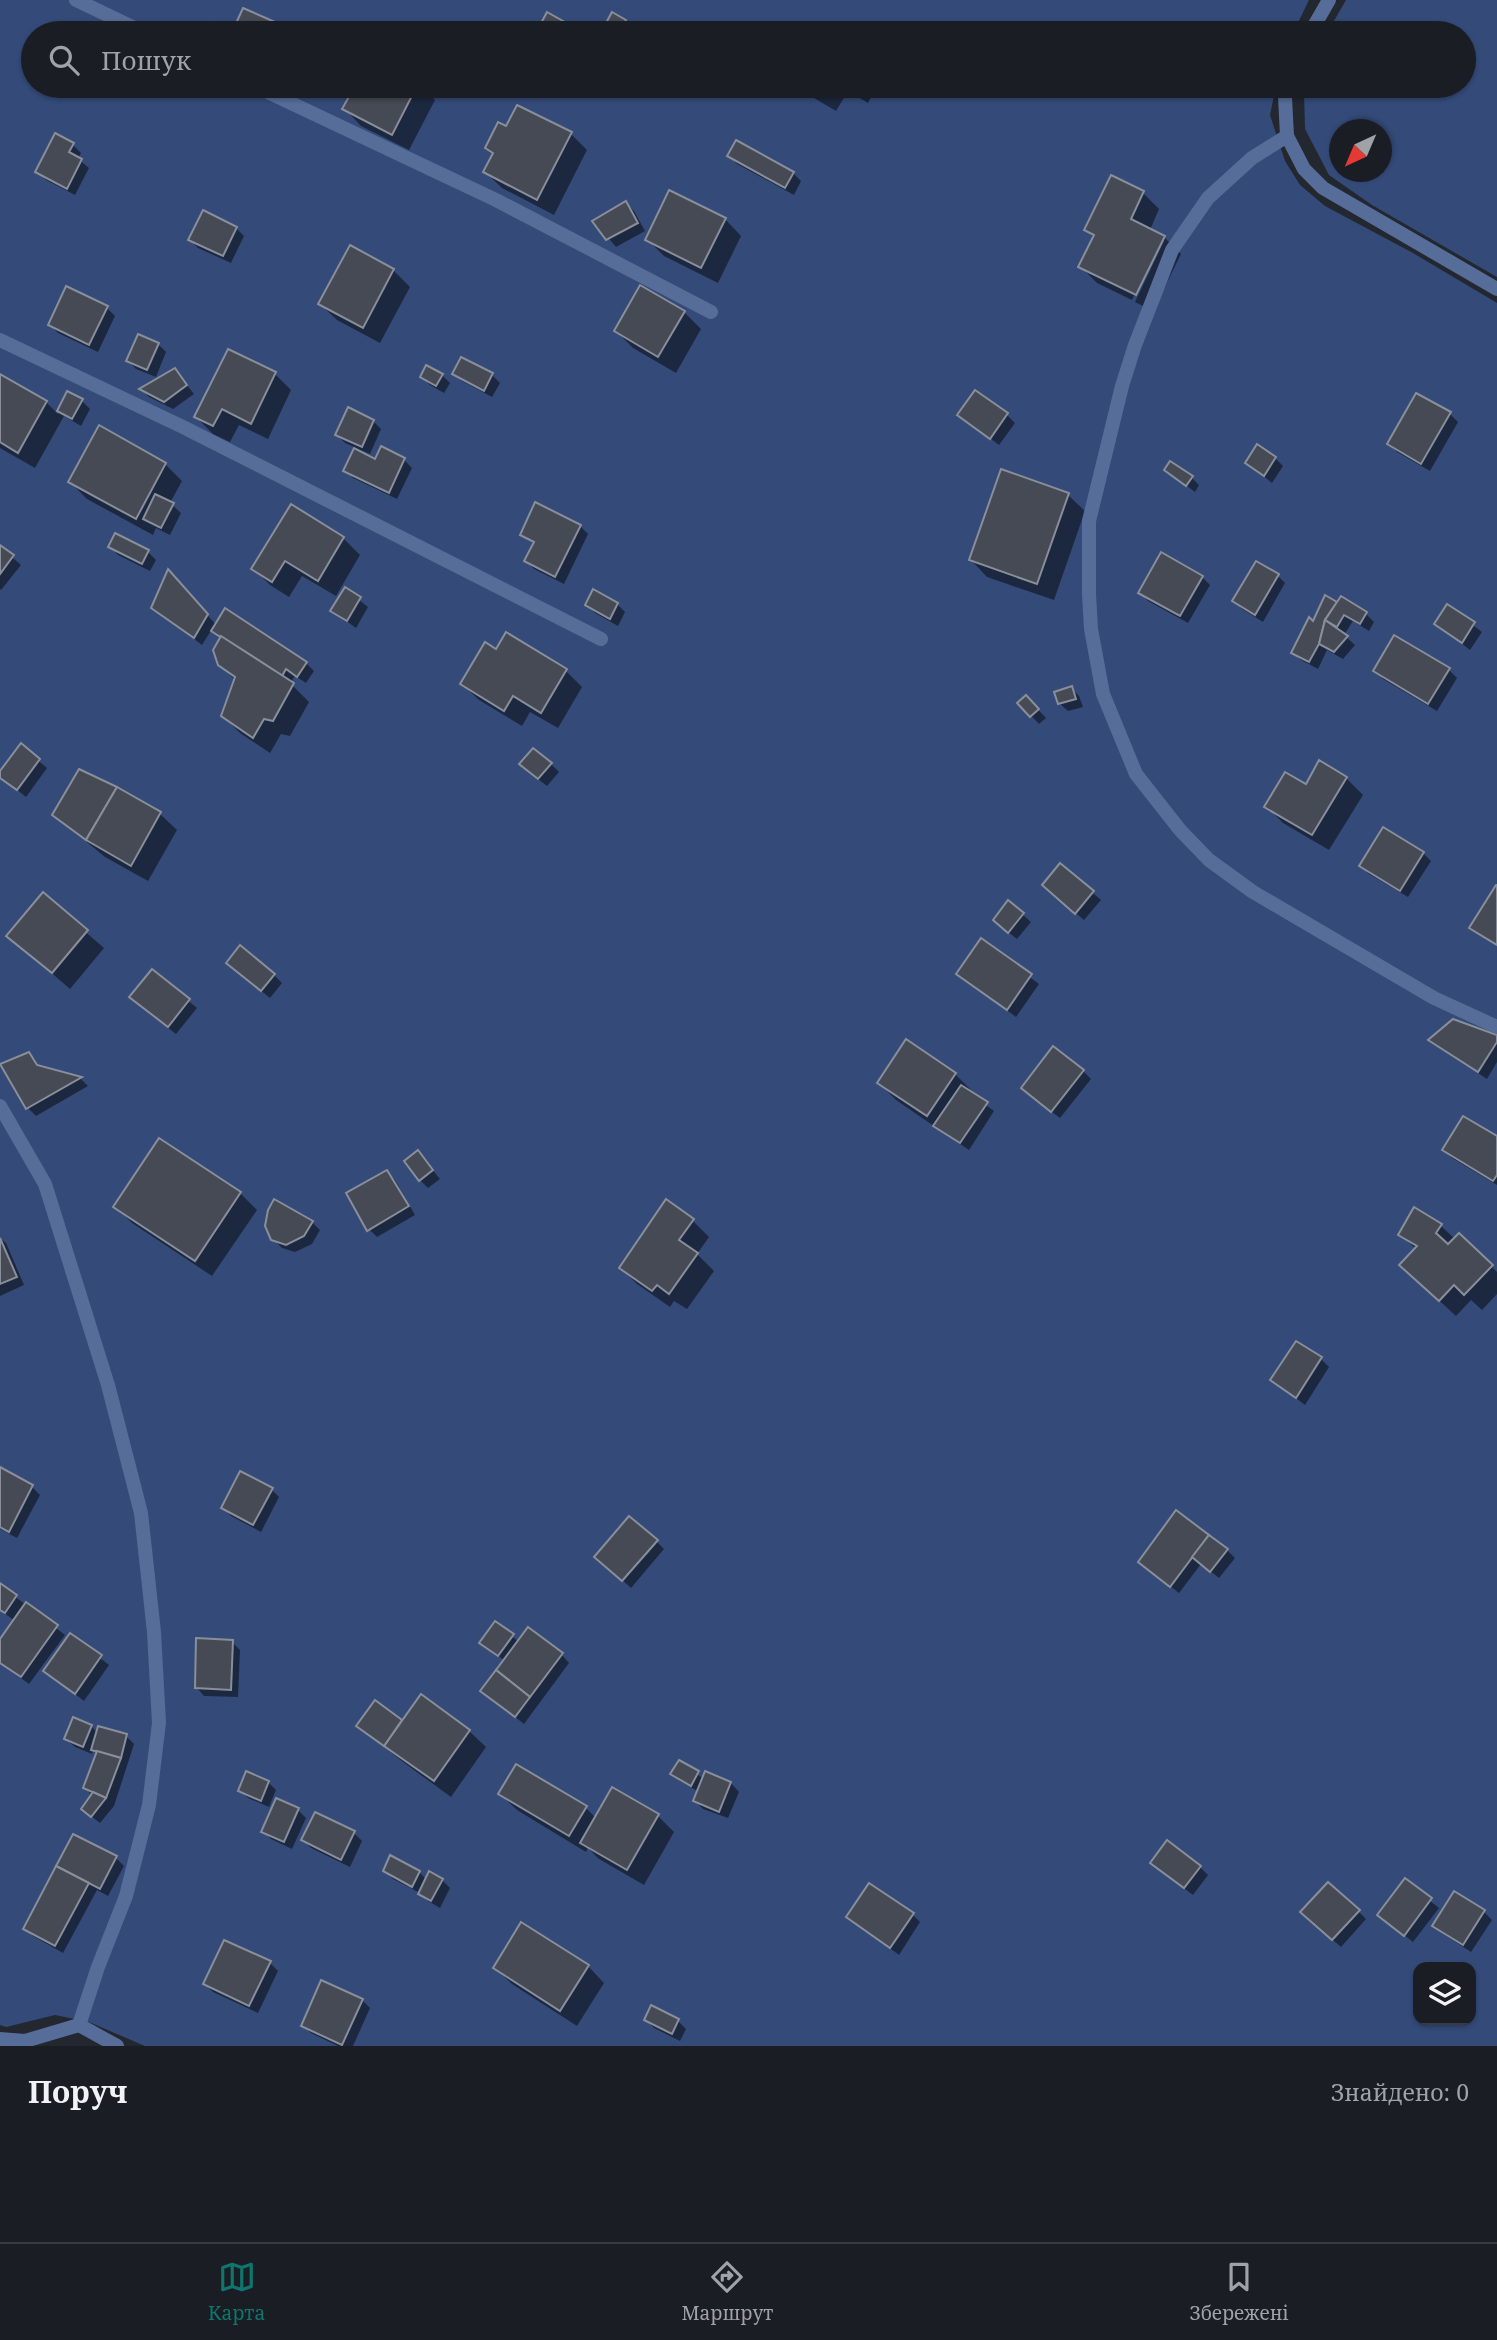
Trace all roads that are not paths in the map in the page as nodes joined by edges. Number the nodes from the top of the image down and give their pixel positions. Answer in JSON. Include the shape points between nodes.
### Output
{"nodes":[{"id":1,"x":76,"y":0,"type":"edge"},
{"id":2,"x":1329,"y":0,"type":"edge"},
{"id":3,"x":120,"y":21,"type":"edge"},
{"id":4,"x":1317,"y":21,"type":"edge"},
{"id":5,"x":280,"y":98,"type":"edge"},
{"id":6,"x":1286,"y":98,"type":"edge"},
{"id":7,"x":1287,"y":136,"type":"junction"},
{"id":8,"x":1497,"y":289,"type":"edge"},
{"id":9,"x":710,"y":312,"type":"dead end"},
{"id":10,"x":0,"y":340,"type":"edge"},
{"id":11,"x":601,"y":639,"type":"dead end"},
{"id":12,"x":1497,"y":1027,"type":"edge"},
{"id":13,"x":0,"y":1106,"type":"edge"},
{"id":14,"x":79,"y":2025,"type":"junction"},
{"id":15,"x":0,"y":2039,"type":"edge"},
{"id":16,"x":117,"y":2046,"type":"edge"}],
"edges":[{"from":1,"to":3,"type":"lane"},
{"from":2,"to":4,"type":"lane"},
{"from":5,"to":9,"type":"lane","via":[[496,200]]},
{"from":6,"to":7,"type":"lane"},
{"from":7,"to":8,"type":"lane","via":[[1304,169],[1323,188]]},
{"from":7,"to":12,"type":"lane","via":[[1252,158],[1209,198],[1172,250],[1135,345],[1089,522],[1091,628],[1103,694],[1136,774],[1209,860],[1252,892],[1434,998]]},
{"from":10,"to":11,"type":"lane","via":[[183,427]]},
{"from":13,"to":14,"type":"lane","via":[[45,1184],[108,1385],[141,1513],[154,1632],[159,1723],[149,1805],[126,1896]]},
{"from":14,"to":15,"type":"lane","via":[[25,2041]]},
{"from":14,"to":16,"type":"lane"}]}
